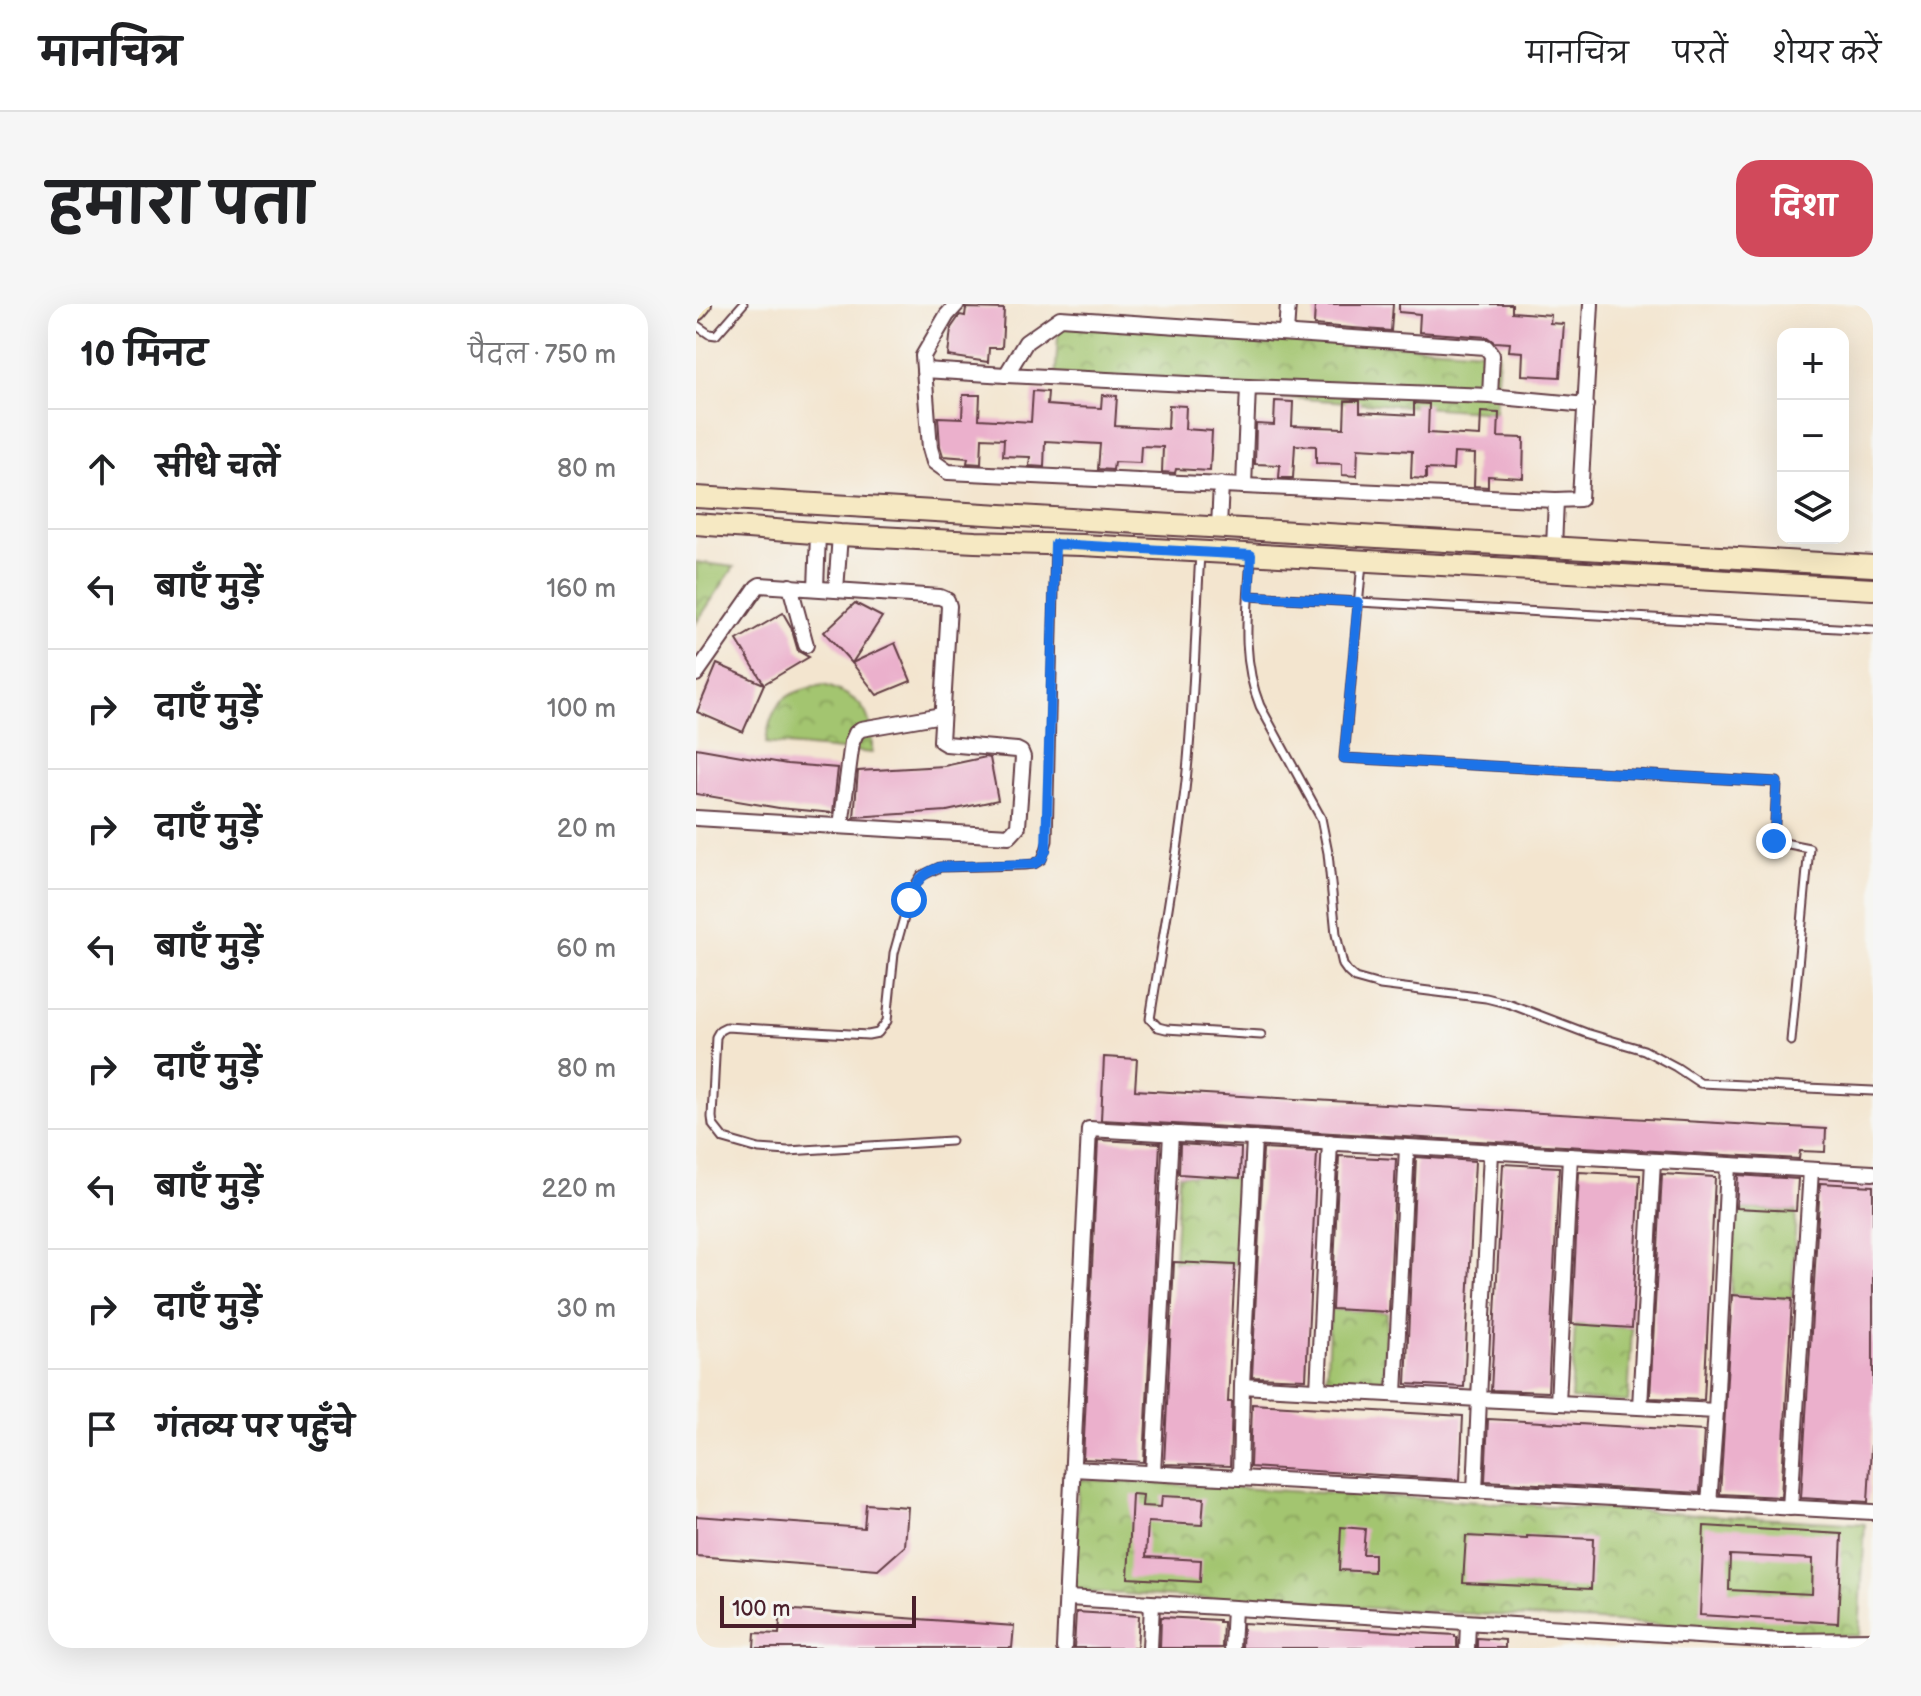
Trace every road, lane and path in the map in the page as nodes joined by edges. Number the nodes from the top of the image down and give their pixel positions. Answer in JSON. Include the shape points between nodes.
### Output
{"nodes":[{"id":1,"x":701,"y":304,"type":"edge"},
{"id":2,"x":743,"y":304,"type":"edge"},
{"id":3,"x":957,"y":304,"type":"edge"},
{"id":4,"x":1288,"y":304,"type":"edge"},
{"id":5,"x":1591,"y":304,"type":"edge"},
{"id":6,"x":701,"y":325,"type":"edge"},
{"id":7,"x":1286,"y":333,"type":"junction"},
{"id":8,"x":924,"y":370,"type":"junction"},
{"id":9,"x":1006,"y":375,"type":"junction"},
{"id":10,"x":1248,"y":387,"type":"junction"},
{"id":11,"x":1490,"y":396,"type":"junction"},
{"id":12,"x":1586,"y":405,"type":"junction"},
{"id":13,"x":1221,"y":484,"type":"junction"},
{"id":14,"x":1244,"y":486,"type":"junction"},
{"id":15,"x":696,"y":497,"type":"edge"},
{"id":16,"x":1556,"y":500,"type":"junction"},
{"id":17,"x":1001,"y":515,"type":"junction"},
{"id":18,"x":696,"y":524,"type":"edge"},
{"id":19,"x":1219,"y":527,"type":"junction"},
{"id":20,"x":818,"y":534,"type":"junction"},
{"id":21,"x":840,"y":535,"type":"junction"},
{"id":22,"x":1000,"y":542,"type":"junction"},
{"id":23,"x":1055,"y":544,"type":"junction"},
{"id":24,"x":1554,"y":547,"type":"junction"},
{"id":25,"x":1200,"y":552,"type":"junction"},
{"id":26,"x":1251,"y":555,"type":"junction"},
{"id":27,"x":1362,"y":560,"type":"junction"},
{"id":28,"x":1873,"y":566,"type":"edge"},
{"id":29,"x":790,"y":586,"type":"junction"},
{"id":30,"x":816,"y":588,"type":"junction"},
{"id":31,"x":1873,"y":589,"type":"edge"},
{"id":32,"x":836,"y":590,"type":"junction"},
{"id":33,"x":1249,"y":596,"type":"junction"},
{"id":34,"x":1358,"y":602,"type":"junction"},
{"id":35,"x":1873,"y":630,"type":"edge"},
{"id":36,"x":806,"y":645,"type":"dead end"},
{"id":37,"x":696,"y":674,"type":"edge"},
{"id":38,"x":942,"y":715,"type":"junction"},
{"id":39,"x":696,"y":818,"type":"edge"},
{"id":40,"x":841,"y":826,"type":"junction"},
{"id":41,"x":1261,"y":1035,"type":"dead end"},
{"id":42,"x":1791,"y":1041,"type":"dead end"},
{"id":43,"x":1873,"y":1091,"type":"edge"},
{"id":44,"x":1171,"y":1133,"type":"junction"},
{"id":45,"x":1254,"y":1138,"type":"junction"},
{"id":46,"x":951,"y":1141,"type":"dead end"},
{"id":47,"x":1330,"y":1142,"type":"junction"},
{"id":48,"x":1407,"y":1147,"type":"junction"},
{"id":49,"x":1491,"y":1152,"type":"junction"},
{"id":50,"x":1570,"y":1156,"type":"junction"},
{"id":51,"x":1653,"y":1161,"type":"junction"},
{"id":52,"x":1728,"y":1165,"type":"junction"},
{"id":53,"x":1811,"y":1170,"type":"junction"},
{"id":54,"x":1873,"y":1173,"type":"edge"},
{"id":55,"x":1242,"y":1386,"type":"junction"},
{"id":56,"x":1318,"y":1390,"type":"junction"},
{"id":57,"x":1395,"y":1394,"type":"junction"},
{"id":58,"x":1479,"y":1399,"type":"junction"},
{"id":59,"x":1558,"y":1403,"type":"junction"},
{"id":60,"x":1640,"y":1407,"type":"junction"},
{"id":61,"x":1716,"y":1411,"type":"junction"},
{"id":62,"x":1073,"y":1469,"type":"junction"},
{"id":63,"x":1153,"y":1473,"type":"junction"},
{"id":64,"x":1240,"y":1478,"type":"junction"},
{"id":65,"x":1475,"y":1491,"type":"junction"},
{"id":66,"x":1709,"y":1504,"type":"junction"},
{"id":67,"x":1790,"y":1508,"type":"junction"},
{"id":68,"x":1873,"y":1512,"type":"edge"},
{"id":69,"x":1068,"y":1598,"type":"junction"},
{"id":70,"x":1152,"y":1604,"type":"junction"},
{"id":71,"x":1234,"y":1608,"type":"junction"},
{"id":72,"x":1468,"y":1623,"type":"junction"},
{"id":73,"x":1873,"y":1640,"type":"edge"},
{"id":74,"x":1700,"y":1642,"type":"edge"},
{"id":75,"x":1781,"y":1645,"type":"edge"},
{"id":76,"x":1064,"y":1648,"type":"edge"},
{"id":77,"x":1150,"y":1648,"type":"edge"},
{"id":78,"x":1232,"y":1648,"type":"edge"},
{"id":79,"x":1467,"y":1648,"type":"edge"}],
"edges":[{"from":1,"to":6,"type":"street"},
{"from":2,"to":6,"type":"lane","via":[[719,334]]},
{"from":3,"to":8,"type":"street","via":[[923,356]]},
{"from":4,"to":7,"type":"street"},
{"from":5,"to":12,"type":"street"},
{"from":7,"to":9,"type":"street","via":[[1060,318],[1026,342]]},
{"from":7,"to":11,"type":"street","via":[[1486,347],[1492,355]]},
{"from":8,"to":9,"type":"street"},
{"from":8,"to":13,"type":"street","via":[[930,448],[934,462],[948,472]]},
{"from":9,"to":10,"type":"street"},
{"from":10,"to":11,"type":"street"},
{"from":10,"to":14,"type":"street"},
{"from":11,"to":12,"type":"street"},
{"from":12,"to":16,"type":"street","via":[[1580,499]]},
{"from":13,"to":14,"type":"street"},
{"from":13,"to":19,"type":"street"},
{"from":14,"to":16,"type":"street"},
{"from":15,"to":17,"type":"street"},
{"from":16,"to":24,"type":"street"},
{"from":17,"to":19,"type":"street"},
{"from":17,"to":22,"type":"street"},
{"from":18,"to":20,"type":"street"},
{"from":19,"to":24,"type":"street"},
{"from":20,"to":21,"type":"street"},
{"from":20,"to":30,"type":"street"},
{"from":21,"to":22,"type":"street"},
{"from":21,"to":32,"type":"street"},
{"from":22,"to":23,"type":"street"},
{"from":23,"to":25,"type":"street"},
{"from":23,"to":46,"type":"lane","via":[[1048,841],[1042,859],[1024,865],[940,867],[921,876],[894,953],[887,1021],[878,1033],[726,1027],[716,1037],[712,1117],[724,1139],[788,1151]]},
{"from":24,"to":28,"type":"street"},
{"from":25,"to":26,"type":"street"},
{"from":25,"to":41,"type":"lane","via":[[1185,792],[1150,1019],[1166,1029]]},
{"from":26,"to":27,"type":"street"},
{"from":26,"to":33,"type":"lane"},
{"from":27,"to":31,"type":"street"},
{"from":27,"to":34,"type":"lane"},
{"from":29,"to":30,"type":"street"},
{"from":29,"to":36,"type":"street"},
{"from":29,"to":37,"type":"street","via":[[757,587]]},
{"from":30,"to":32,"type":"street"},
{"from":32,"to":38,"type":"street","via":[[947,600]]},
{"from":33,"to":34,"type":"lane"},
{"from":33,"to":43,"type":"lane","via":[[1246,641],[1252,688],[1321,818],[1336,934],[1343,965],[1355,978],[1510,1004],[1644,1050],[1700,1083]]},
{"from":34,"to":35,"type":"lane"},
{"from":34,"to":42,"type":"lane","via":[[1344,758],[1777,782],[1774,841],[1809,848]]},
{"from":38,"to":40,"type":"street","via":[[856,733]]},
{"from":38,"to":40,"type":"street","via":[[941,741],[946,744],[1022,754],[1014,833]]},
{"from":39,"to":40,"type":"street"},
{"from":44,"to":45,"type":"street"},
{"from":44,"to":62,"type":"street","via":[[1089,1129]]},
{"from":44,"to":63,"type":"street"},
{"from":45,"to":47,"type":"street"},
{"from":45,"to":55,"type":"street"},
{"from":47,"to":48,"type":"street"},
{"from":47,"to":56,"type":"street"},
{"from":48,"to":49,"type":"street"},
{"from":48,"to":57,"type":"street"},
{"from":49,"to":50,"type":"street"},
{"from":49,"to":58,"type":"street"},
{"from":50,"to":51,"type":"street"},
{"from":50,"to":59,"type":"street"},
{"from":51,"to":52,"type":"street"},
{"from":51,"to":60,"type":"street"},
{"from":52,"to":53,"type":"street"},
{"from":52,"to":61,"type":"street"},
{"from":53,"to":54,"type":"street"},
{"from":53,"to":67,"type":"street"},
{"from":55,"to":56,"type":"street"},
{"from":55,"to":64,"type":"street"},
{"from":56,"to":57,"type":"street"},
{"from":57,"to":58,"type":"street"},
{"from":58,"to":59,"type":"street"},
{"from":58,"to":65,"type":"street"},
{"from":59,"to":60,"type":"street"},
{"from":60,"to":61,"type":"street"},
{"from":61,"to":66,"type":"street"},
{"from":62,"to":63,"type":"street"},
{"from":62,"to":69,"type":"street"},
{"from":63,"to":64,"type":"street"},
{"from":64,"to":65,"type":"street"},
{"from":65,"to":66,"type":"street"},
{"from":66,"to":67,"type":"street"},
{"from":67,"to":68,"type":"street"},
{"from":69,"to":70,"type":"street"},
{"from":69,"to":76,"type":"street"},
{"from":70,"to":71,"type":"street"},
{"from":70,"to":77,"type":"street"},
{"from":71,"to":72,"type":"street"},
{"from":71,"to":78,"type":"street"},
{"from":72,"to":74,"type":"street"},
{"from":72,"to":79,"type":"street"},
{"from":73,"to":75,"type":"street"},
{"from":74,"to":75,"type":"street"}]}
